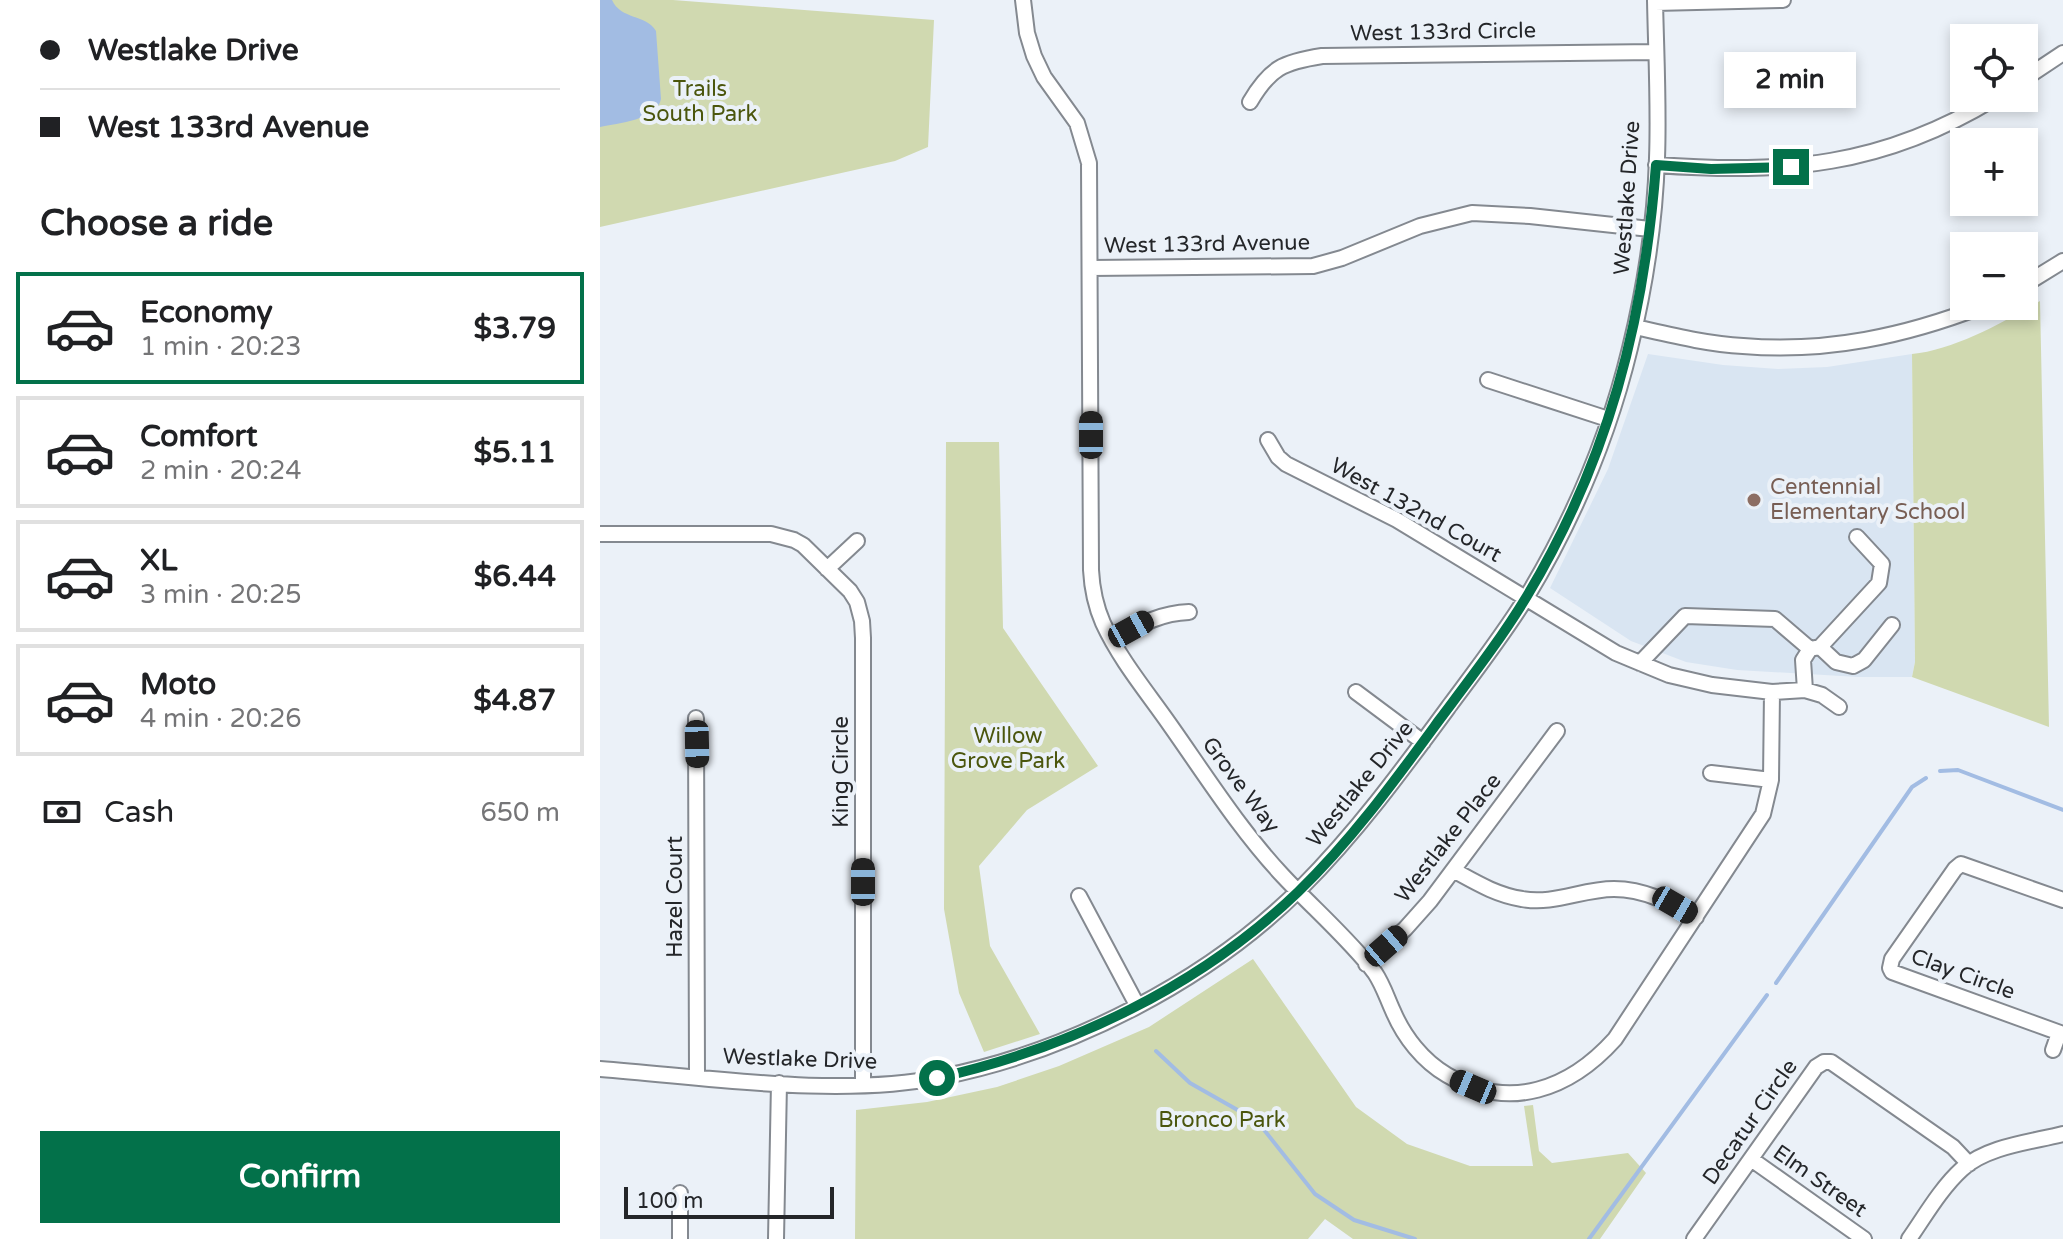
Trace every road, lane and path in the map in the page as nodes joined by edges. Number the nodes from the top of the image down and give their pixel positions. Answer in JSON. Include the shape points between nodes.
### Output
{"nodes":[{"id":1,"x":1023,"y":0,"type":"edge"},
{"id":2,"x":1783,"y":0,"type":"edge"},
{"id":3,"x":1655,"y":2,"type":"edge"},
{"id":4,"x":1656,"y":52,"type":"junction"},
{"id":5,"x":2063,"y":53,"type":"edge"},
{"id":6,"x":2038,"y":70,"type":"edge"},
{"id":7,"x":1250,"y":102,"type":"dead end"},
{"id":8,"x":1971,"y":112,"type":"edge"},
{"id":9,"x":1656,"y":165,"type":"junction"},
{"id":10,"x":1650,"y":229,"type":"junction"},
{"id":11,"x":2063,"y":261,"type":"edge"},
{"id":12,"x":1090,"y":268,"type":"junction"},
{"id":13,"x":2038,"y":276,"type":"edge"},
{"id":14,"x":1950,"y":317,"type":"edge"},
{"id":15,"x":1635,"y":327,"type":"junction"},
{"id":16,"x":1488,"y":380,"type":"dead end"},
{"id":17,"x":1608,"y":419,"type":"junction"},
{"id":18,"x":1268,"y":440,"type":"dead end"},
{"id":19,"x":600,"y":534,"type":"edge"},
{"id":20,"x":1857,"y":537,"type":"dead end"},
{"id":21,"x":857,"y":541,"type":"dead end"},
{"id":22,"x":827,"y":569,"type":"junction"},
{"id":23,"x":1526,"y":598,"type":"junction"},
{"id":24,"x":1189,"y":612,"type":"dead end"},
{"id":25,"x":1892,"y":625,"type":"dead end"},
{"id":26,"x":1112,"y":640,"type":"junction"},
{"id":27,"x":1815,"y":648,"type":"junction"},
{"id":28,"x":1640,"y":663,"type":"junction"},
{"id":29,"x":1805,"y":690,"type":"junction"},
{"id":30,"x":1356,"y":692,"type":"dead end"},
{"id":31,"x":1772,"y":692,"type":"junction"},
{"id":32,"x":1839,"y":707,"type":"dead end"},
{"id":33,"x":696,"y":718,"type":"dead end"},
{"id":34,"x":1557,"y":731,"type":"dead end"},
{"id":35,"x":1423,"y":742,"type":"junction"},
{"id":36,"x":1711,"y":773,"type":"dead end"},
{"id":37,"x":1771,"y":780,"type":"junction"},
{"id":38,"x":1453,"y":870,"type":"junction"},
{"id":39,"x":1298,"y":891,"type":"junction"},
{"id":40,"x":1079,"y":896,"type":"dead end"},
{"id":41,"x":2063,"y":900,"type":"edge"},
{"id":42,"x":1696,"y":917,"type":"junction"},
{"id":43,"x":1366,"y":964,"type":"junction"},
{"id":44,"x":1137,"y":1005,"type":"junction"},
{"id":45,"x":2061,"y":1034,"type":"edge"},
{"id":46,"x":2053,"y":1050,"type":"dead end"},
{"id":47,"x":600,"y":1069,"type":"edge"},
{"id":48,"x":697,"y":1076,"type":"junction"},
{"id":49,"x":779,"y":1083,"type":"junction"},
{"id":50,"x":863,"y":1084,"type":"junction"},
{"id":51,"x":2063,"y":1134,"type":"edge"},
{"id":52,"x":1751,"y":1159,"type":"junction"},
{"id":53,"x":1969,"y":1164,"type":"junction"},
{"id":54,"x":680,"y":1193,"type":"dead end"},
{"id":55,"x":680,"y":1239,"type":"edge"},
{"id":56,"x":776,"y":1239,"type":"edge"},
{"id":57,"x":1694,"y":1239,"type":"edge"},
{"id":58,"x":1864,"y":1239,"type":"edge"},
{"id":59,"x":1909,"y":1239,"type":"edge"}],
"edges":[{"from":1,"to":12,"type":"street","name":"Grove Way","via":[[1034,56],[1084,140],[1090,169]]},
{"from":2,"to":3,"type":"street"},
{"from":3,"to":4,"type":"street","name":"Westlake Drive"},
{"from":4,"to":7,"type":"street","name":"West 133rd Circle","via":[[1322,56],[1270,74]]},
{"from":4,"to":9,"type":"street","name":"Westlake Drive"},
{"from":5,"to":6,"type":"street"},
{"from":8,"to":9,"type":"street","via":[[1917,138],[1833,162],[1738,169]]},
{"from":9,"to":10,"type":"street","name":"Westlake Drive"},
{"from":10,"to":12,"type":"street","name":"West 133rd Avenue","via":[[1472,213],[1420,226],[1313,266]]},
{"from":10,"to":15,"type":"street","name":"Westlake Drive"},
{"from":11,"to":13,"type":"street"},
{"from":12,"to":26,"type":"street","name":"Grove Way","via":[[1091,570],[1095,600]]},
{"from":14,"to":15,"type":"street","via":[[1894,335],[1820,346],[1741,346]]},
{"from":15,"to":17,"type":"street","name":"Westlake Drive"},
{"from":16,"to":17,"type":"street"},
{"from":17,"to":23,"type":"street","name":"Westlake Drive","via":[[1578,498]]},
{"from":18,"to":23,"type":"street","name":"West 132nd Court","via":[[1286,464],[1397,520]]},
{"from":19,"to":22,"type":"street","name":"King Circle","via":[[771,534],[794,540]]},
{"from":20,"to":27,"type":"street","via":[[1882,564],[1879,583]]},
{"from":21,"to":22,"type":"street"},
{"from":22,"to":50,"type":"street","name":"King Circle","via":[[850,591],[862,621]]},
{"from":23,"to":28,"type":"street","name":"West 132nd Court"},
{"from":23,"to":35,"type":"street","name":"Westlake Drive"},
{"from":24,"to":26,"type":"street","via":[[1150,619]]},
{"from":25,"to":27,"type":"street","via":[[1853,666]]},
{"from":26,"to":39,"type":"street","name":"Grove Way","via":[[1227,806]]},
{"from":27,"to":28,"type":"street","via":[[1775,619],[1685,616]]},
{"from":27,"to":29,"type":"street","via":[[1803,660]]},
{"from":28,"to":31,"type":"street","name":"West 132nd Court","via":[[1687,680]]},
{"from":29,"to":31,"type":"street"},
{"from":29,"to":32,"type":"street"},
{"from":30,"to":35,"type":"street"},
{"from":31,"to":37,"type":"street","name":"Grove Way"},
{"from":33,"to":48,"type":"street","name":"Hazel Court"},
{"from":34,"to":38,"type":"street","name":"Westlake Place"},
{"from":35,"to":39,"type":"street","name":"Westlake Drive","via":[[1365,819]]},
{"from":36,"to":37,"type":"street"},
{"from":37,"to":42,"type":"street","name":"Grove Way","via":[[1763,814]]},
{"from":38,"to":42,"type":"street","via":[[1523,900],[1614,889],[1653,896]]},
{"from":38,"to":43,"type":"street","name":"Westlake Place","via":[[1405,929]]},
{"from":39,"to":43,"type":"street","name":"Grove Way"},
{"from":39,"to":44,"type":"street","name":"Westlake Drive","via":[[1215,959]]},
{"from":40,"to":44,"type":"street"},
{"from":41,"to":45,"type":"street","name":"Clay Circle","via":[[1961,864],[1890,968]]},
{"from":42,"to":43,"type":"street","name":"Grove Way","via":[[1596,1061],[1574,1077],[1534,1091],[1473,1087],[1429,1062],[1402,1031]]},
{"from":44,"to":50,"type":"street","name":"Westlake Drive","via":[[993,1065],[937,1078]]},
{"from":45,"to":46,"type":"street"},
{"from":47,"to":48,"type":"street","name":"Westlake Drive"},
{"from":48,"to":49,"type":"street","name":"Westlake Drive"},
{"from":49,"to":50,"type":"street","name":"Westlake Drive"},
{"from":49,"to":56,"type":"street"},
{"from":51,"to":53,"type":"street"},
{"from":52,"to":53,"type":"street","name":"Decatur Circle","via":[[1816,1067],[1827,1061],[1953,1147]]},
{"from":52,"to":57,"type":"street","name":"Decatur Circle"},
{"from":52,"to":58,"type":"street","name":"Elm Street"},
{"from":53,"to":59,"type":"street"},
{"from":54,"to":55,"type":"street"}]}
